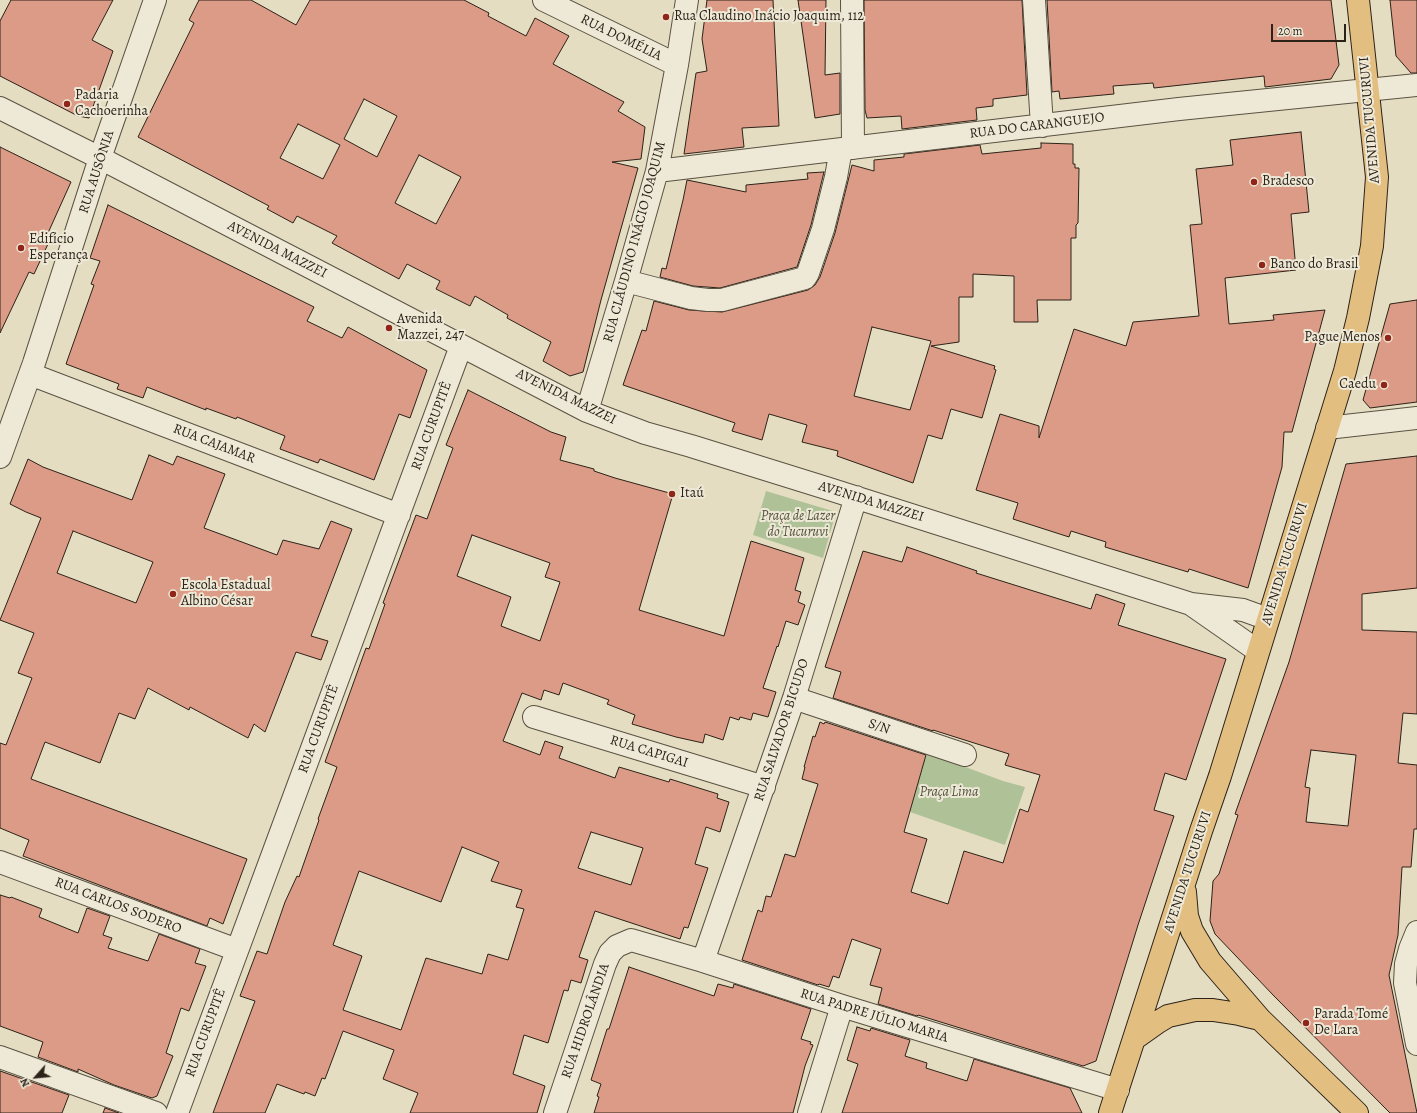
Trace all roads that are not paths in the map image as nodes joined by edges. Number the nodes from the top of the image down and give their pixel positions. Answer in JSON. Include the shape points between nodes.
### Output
{"nodes":[{"id":1,"x":155,"y":0,"type":"edge"},
{"id":2,"x":544,"y":0,"type":"edge"},
{"id":3,"x":687,"y":0,"type":"edge"},
{"id":4,"x":852,"y":0,"type":"edge"},
{"id":5,"x":1034,"y":0,"type":"edge"},
{"id":6,"x":1358,"y":0,"type":"edge"},
{"id":7,"x":677,"y":65,"type":"junction"},
{"id":8,"x":1417,"y":85,"type":"edge"},
{"id":9,"x":1368,"y":90,"type":"junction"},
{"id":10,"x":0,"y":108,"type":"edge"},
{"id":11,"x":1042,"y":126,"type":"junction"},
{"id":12,"x":847,"y":149,"type":"junction"},
{"id":13,"x":100,"y":158,"type":"junction"},
{"id":14,"x":657,"y":171,"type":"junction"},
{"id":15,"x":626,"y":281,"type":"junction"},
{"id":16,"x":462,"y":346,"type":"junction"},
{"id":17,"x":30,"y":374,"type":"junction"},
{"id":18,"x":587,"y":411,"type":"junction"},
{"id":19,"x":1417,"y":418,"type":"edge"},
{"id":20,"x":1327,"y":428,"type":"junction"},
{"id":21,"x":0,"y":457,"type":"edge"},
{"id":22,"x":856,"y":497,"type":"junction"},
{"id":23,"x":399,"y":515,"type":"junction"},
{"id":24,"x":1191,"y":604,"type":"junction"},
{"id":25,"x":1268,"y":619,"type":"junction"},
{"id":26,"x":1258,"y":652,"type":"junction"},
{"id":27,"x":794,"y":698,"type":"junction"},
{"id":28,"x":534,"y":717,"type":"dead end"},
{"id":29,"x":965,"y":755,"type":"dead end"},
{"id":30,"x":764,"y":787,"type":"junction"},
{"id":31,"x":0,"y":862,"type":"edge"},
{"id":32,"x":1185,"y":883,"type":"junction"},
{"id":33,"x":1417,"y":932,"type":"edge"},
{"id":34,"x":631,"y":940,"type":"joint"},
{"id":35,"x":237,"y":950,"type":"junction"},
{"id":36,"x":703,"y":961,"type":"junction"},
{"id":37,"x":842,"y":1006,"type":"junction"},
{"id":38,"x":1260,"y":1019,"type":"junction"},
{"id":39,"x":1134,"y":1039,"type":"junction"},
{"id":40,"x":1417,"y":1044,"type":"edge"},
{"id":41,"x":0,"y":1057,"type":"edge"},
{"id":42,"x":1118,"y":1090,"type":"junction"},
{"id":43,"x":156,"y":1113,"type":"edge"},
{"id":44,"x":176,"y":1113,"type":"edge"},
{"id":45,"x":555,"y":1113,"type":"edge"},
{"id":46,"x":809,"y":1113,"type":"edge"},
{"id":47,"x":1110,"y":1113,"type":"edge"},
{"id":48,"x":1358,"y":1113,"type":"edge"}],
"edges":[{"from":1,"to":13,"type":"street","name":"RUA AUSÔNIA"},
{"from":2,"to":7,"type":"street","name":"RUA DOMÉLIA"},
{"from":3,"to":7,"type":"street","name":"RUA CLÁUDINO INÁCIO JOAQUIM"},
{"from":4,"to":12,"type":"street"},
{"from":5,"to":11,"type":"street"},
{"from":6,"to":9,"type":"main road","name":"AVENIDA TUCURUVI"},
{"from":7,"to":14,"type":"street","name":"RUA CLÁUDINO INÁCIO JOAQUIM"},
{"from":8,"to":9,"type":"street","name":"RUA DO CARANGUEJO"},
{"from":9,"to":11,"type":"street","name":"RUA DO CARANGUEJO"},
{"from":9,"to":20,"type":"main road","name":"AVENIDA TUCURUVI","via":[[1377,177],[1372,246],[1346,366]]},
{"from":10,"to":13,"type":"street","name":"AVENIDA MAZZEI"},
{"from":11,"to":12,"type":"street","name":"RUA DO CARANGUEJO"},
{"from":12,"to":14,"type":"street","name":"RUA DO CARANGUEJO"},
{"from":12,"to":15,"type":"street","via":[[836,176],[823,229],[805,278],[722,300],[691,298]]},
{"from":13,"to":16,"type":"street","name":"AVENIDA MAZZEI"},
{"from":13,"to":17,"type":"street","name":"RUA AUSÔNIA"},
{"from":14,"to":15,"type":"street","name":"RUA CLÁUDINO INÁCIO JOAQUIM"},
{"from":15,"to":18,"type":"street","name":"RUA CLÁUDINO INÁCIO JOAQUIM"},
{"from":16,"to":18,"type":"street","name":"AVENIDA MAZZEI"},
{"from":16,"to":23,"type":"street","name":"RUA CURUPITÊ"},
{"from":17,"to":21,"type":"street","name":"RUA AUSÔNIA"},
{"from":17,"to":23,"type":"street","name":"RUA CAJAMAR"},
{"from":18,"to":22,"type":"street","name":"AVENIDA MAZZEI","via":[[645,433]]},
{"from":19,"to":20,"type":"street"},
{"from":20,"to":25,"type":"main road","name":"AVENIDA TUCURUVI"},
{"from":22,"to":24,"type":"street","name":"AVENIDA MAZZEI"},
{"from":22,"to":27,"type":"street","name":"RUA SALVADOR BICUDO"},
{"from":23,"to":35,"type":"street","name":"RUA CURUPITÊ"},
{"from":24,"to":25,"type":"street","name":"AVENIDA MAZZEI","via":[[1243,610]]},
{"from":24,"to":26,"type":"street","name":"AVENIDA MAZZEI"},
{"from":25,"to":26,"type":"main road","name":"AVENIDA TUCURUVI"},
{"from":26,"to":32,"type":"main road","name":"AVENIDA TUCURUVI"},
{"from":27,"to":29,"type":"street","name":"S/N"},
{"from":27,"to":30,"type":"street","name":"RUA SALVADOR BICUDO"},
{"from":28,"to":30,"type":"street","name":"RUA CAPIGAI"},
{"from":30,"to":36,"type":"street","name":"RUA SALVADOR BICUDO"},
{"from":31,"to":35,"type":"street","name":"RUA CARLOS SODERO"},
{"from":32,"to":38,"type":"main road","via":[[1187,916],[1198,943],[1210,962]]},
{"from":32,"to":39,"type":"main road","name":"AVENIDA TUCURUVI"},
{"from":33,"to":40,"type":"street","via":[[1406,964],[1405,983]]},
{"from":34,"to":36,"type":"street","name":"RUA PADRE JÚLIO MARIA"},
{"from":34,"to":45,"type":"street","name":"RUA HIDROLÂNDIA","via":[[617,946],[605,964]]},
{"from":35,"to":44,"type":"street","name":"RUA CURUPITÊ"},
{"from":36,"to":37,"type":"street","name":"RUA PADRE JÚLIO MARIA"},
{"from":37,"to":42,"type":"street","name":"RUA PADRE JÚLIO MARIA"},
{"from":37,"to":46,"type":"street"},
{"from":38,"to":39,"type":"main road","via":[[1213,1010],[1195,1010],[1168,1016]]},
{"from":38,"to":48,"type":"main road"},
{"from":39,"to":42,"type":"main road","name":"AVENIDA TUCURUVI"},
{"from":41,"to":43,"type":"street"},
{"from":42,"to":47,"type":"main road","name":"AVENIDA TUCURUVI"}]}
